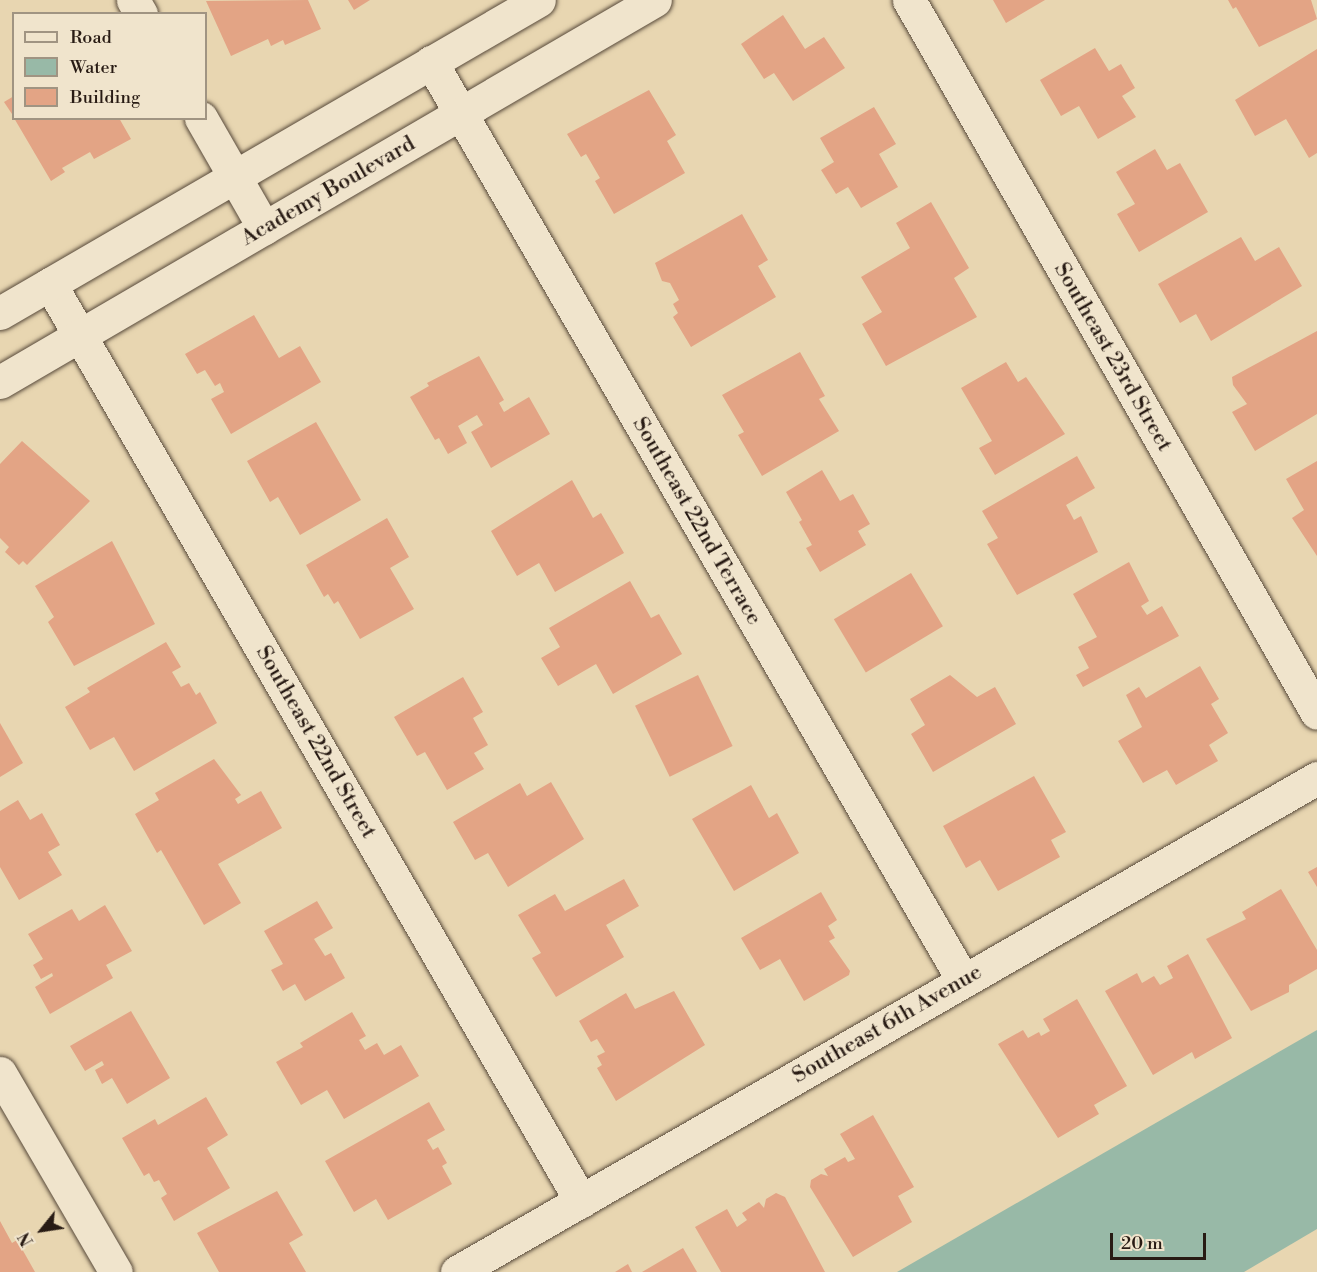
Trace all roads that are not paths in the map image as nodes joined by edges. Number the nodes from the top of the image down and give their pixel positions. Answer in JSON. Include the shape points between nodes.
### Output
{"nodes":[{"id":1,"x":539,"y":0,"type":"edge"},
{"id":2,"x":655,"y":0,"type":"edge"},
{"id":3,"x":909,"y":0,"type":"edge"},
{"id":4,"x":431,"y":62,"type":"junction"},
{"id":5,"x":460,"y":113,"type":"junction"},
{"id":6,"x":202,"y":120,"type":"edge"},
{"id":7,"x":235,"y":178,"type":"junction"},
{"id":8,"x":264,"y":228,"type":"junction"},
{"id":9,"x":50,"y":284,"type":"junction"},
{"id":10,"x":0,"y":313,"type":"edge"},
{"id":11,"x":80,"y":336,"type":"junction"},
{"id":12,"x":0,"y":382,"type":"edge"},
{"id":13,"x":1317,"y":713,"type":"edge"},
{"id":14,"x":1317,"y":778,"type":"edge"},
{"id":15,"x":963,"y":980,"type":"junction"},
{"id":16,"x":0,"y":1073,"type":"edge"},
{"id":17,"x":581,"y":1201,"type":"junction"},
{"id":18,"x":116,"y":1272,"type":"edge"},
{"id":19,"x":458,"y":1272,"type":"edge"}],
"edges":[{"from":1,"to":4,"type":"street"},
{"from":2,"to":5,"type":"street","name":"Academy Boulevard"},
{"from":3,"to":13,"type":"street","name":"Southeast 23rd Street"},
{"from":4,"to":5,"type":"street","name":"Southeast 22nd Terrace"},
{"from":4,"to":7,"type":"street"},
{"from":5,"to":8,"type":"street","name":"Academy Boulevard"},
{"from":5,"to":15,"type":"street","name":"Southeast 22nd Terrace"},
{"from":6,"to":7,"type":"street"},
{"from":7,"to":8,"type":"street"},
{"from":7,"to":9,"type":"street"},
{"from":8,"to":11,"type":"street","name":"Academy Boulevard"},
{"from":9,"to":10,"type":"street"},
{"from":9,"to":11,"type":"street","name":"Southeast 22nd Street"},
{"from":11,"to":12,"type":"street","name":"Academy Boulevard"},
{"from":11,"to":17,"type":"street","name":"Southeast 22nd Street"},
{"from":14,"to":15,"type":"street","name":"Southeast 6th Avenue"},
{"from":15,"to":17,"type":"street","name":"Southeast 6th Avenue"},
{"from":16,"to":18,"type":"street"},
{"from":17,"to":19,"type":"street","name":"Southeast 6th Avenue"}]}
